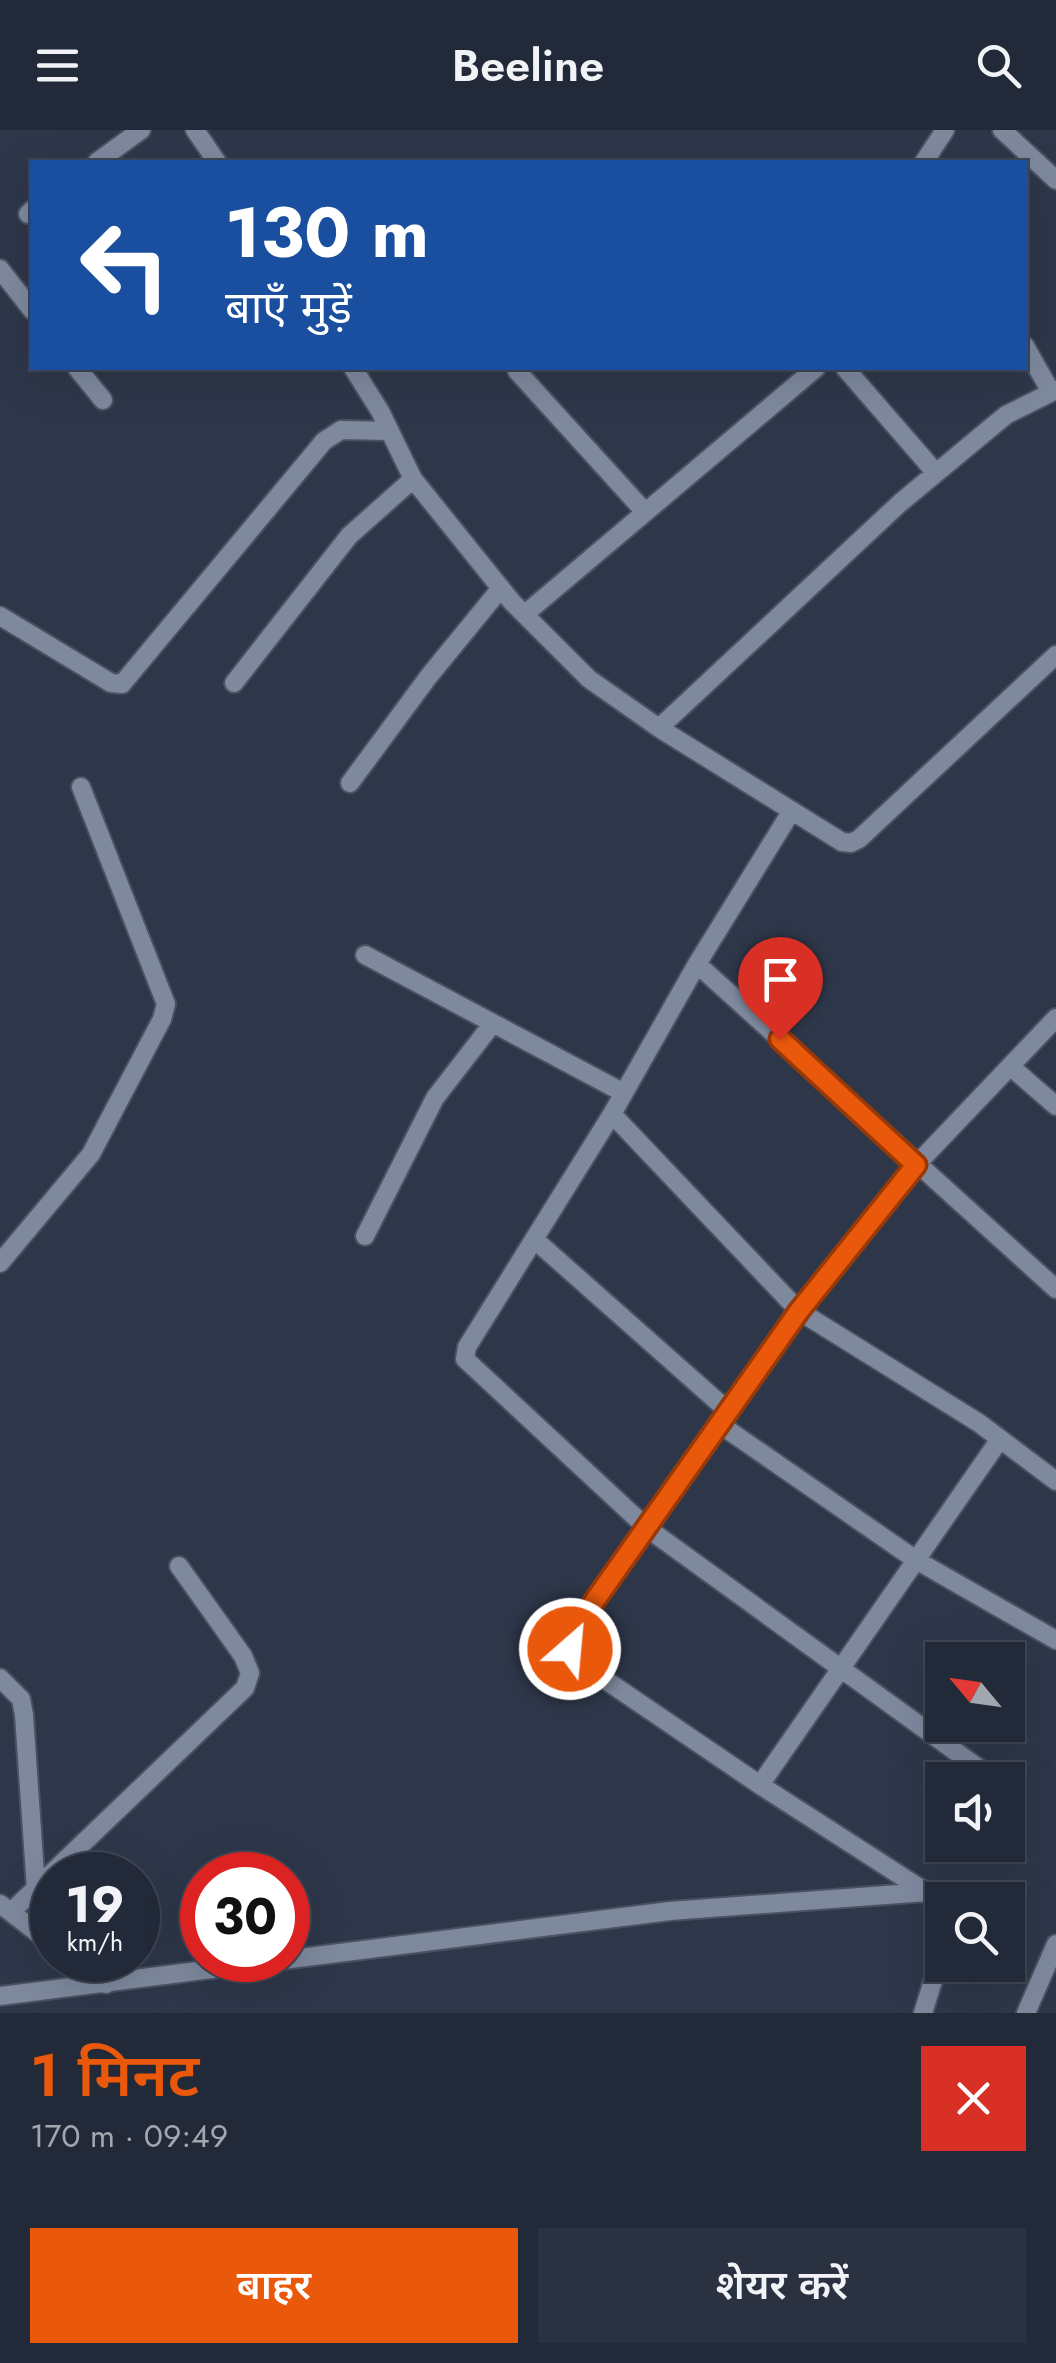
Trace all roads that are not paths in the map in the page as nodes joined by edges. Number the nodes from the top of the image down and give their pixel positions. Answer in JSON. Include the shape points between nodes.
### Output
{"nodes":[{"id":1,"x":141,"y":130,"type":"edge"},
{"id":2,"x":196,"y":130,"type":"edge"},
{"id":3,"x":945,"y":130,"type":"edge"},
{"id":4,"x":1002,"y":130,"type":"edge"},
{"id":5,"x":100,"y":160,"type":"edge"},
{"id":6,"x":216,"y":160,"type":"edge"},
{"id":7,"x":925,"y":160,"type":"edge"},
{"id":8,"x":1056,"y":180,"type":"edge"},
{"id":9,"x":0,"y":268,"type":"edge"},
{"id":10,"x":30,"y":307,"type":"edge"},
{"id":11,"x":1028,"y":351,"type":"edge"},
{"id":12,"x":79,"y":370,"type":"edge"},
{"id":13,"x":814,"y":370,"type":"edge"},
{"id":14,"x":847,"y":370,"type":"edge"},
{"id":15,"x":517,"y":372,"type":"dead end"},
{"id":16,"x":357,"y":374,"type":"edge"},
{"id":17,"x":1054,"y":391,"type":"edge"},
{"id":18,"x":103,"y":400,"type":"dead end"},
{"id":19,"x":389,"y":431,"type":"junction"},
{"id":20,"x":936,"y":473,"type":"junction"},
{"id":21,"x":412,"y":478,"type":"junction"},
{"id":22,"x":645,"y":512,"type":"junction"},
{"id":23,"x":501,"y":588,"type":"junction"},
{"id":24,"x":524,"y":614,"type":"junction"},
{"id":25,"x":0,"y":616,"type":"edge"},
{"id":26,"x":1056,"y":656,"type":"edge"},
{"id":27,"x":234,"y":683,"type":"dead end"},
{"id":28,"x":659,"y":728,"type":"junction"},
{"id":29,"x":350,"y":783,"type":"dead end"},
{"id":30,"x":81,"y":787,"type":"dead end"},
{"id":31,"x":791,"y":812,"type":"junction"},
{"id":32,"x":365,"y":955,"type":"dead end"},
{"id":33,"x":698,"y":964,"type":"junction"},
{"id":34,"x":1056,"y":1018,"type":"edge"},
{"id":35,"x":493,"y":1024,"type":"junction"},
{"id":36,"x":1010,"y":1066,"type":"junction"},
{"id":37,"x":624,"y":1093,"type":"junction"},
{"id":38,"x":1056,"y":1106,"type":"edge"},
{"id":39,"x":612,"y":1114,"type":"junction"},
{"id":40,"x":916,"y":1165,"type":"junction"},
{"id":41,"x":365,"y":1236,"type":"dead end"},
{"id":42,"x":534,"y":1239,"type":"junction"},
{"id":43,"x":0,"y":1262,"type":"edge"},
{"id":44,"x":1056,"y":1290,"type":"edge"},
{"id":45,"x":799,"y":1311,"type":"junction"},
{"id":46,"x":722,"y":1417,"type":"junction"},
{"id":47,"x":1000,"y":1438,"type":"junction"},
{"id":48,"x":1056,"y":1480,"type":"edge"},
{"id":49,"x":647,"y":1528,"type":"junction"},
{"id":50,"x":916,"y":1560,"type":"junction"},
{"id":51,"x":179,"y":1566,"type":"dead end"},
{"id":52,"x":1056,"y":1640,"type":"edge"},
{"id":53,"x":840,"y":1666,"type":"junction"},
{"id":54,"x":0,"y":1678,"type":"edge"},
{"id":55,"x":971,"y":1762,"type":"edge"},
{"id":56,"x":760,"y":1785,"type":"junction"},
{"id":57,"x":33,"y":1852,"type":"edge"},
{"id":58,"x":74,"y":1852,"type":"edge"},
{"id":59,"x":925,"y":1891,"type":"edge"},
{"id":60,"x":925,"y":1892,"type":"edge"},
{"id":61,"x":30,"y":1893,"type":"edge"},
{"id":62,"x":6,"y":1908,"type":"edge"},
{"id":63,"x":30,"y":1927,"type":"edge"},
{"id":64,"x":1056,"y":1944,"type":"edge"},
{"id":65,"x":103,"y":1982,"type":"edge"},
{"id":66,"x":933,"y":1982,"type":"edge"},
{"id":67,"x":106,"y":1984,"type":"junction"},
{"id":68,"x":0,"y":1996,"type":"edge"},
{"id":69,"x":923,"y":2013,"type":"edge"},
{"id":70,"x":1026,"y":2013,"type":"edge"}],
"edges":[{"from":1,"to":5,"type":"street"},
{"from":2,"to":6,"type":"street"},
{"from":3,"to":7,"type":"street"},
{"from":4,"to":8,"type":"street"},
{"from":9,"to":10,"type":"street"},
{"from":11,"to":17,"type":"street"},
{"from":12,"to":18,"type":"street"},
{"from":13,"to":22,"type":"street"},
{"from":14,"to":20,"type":"street"},
{"from":15,"to":22,"type":"street"},
{"from":16,"to":19,"type":"street"},
{"from":17,"to":20,"type":"street","via":[[1019,406]]},
{"from":19,"to":21,"type":"street"},
{"from":19,"to":25,"type":"street","via":[[340,430],[324,441],[122,684]]},
{"from":20,"to":28,"type":"street"},
{"from":21,"to":23,"type":"street"},
{"from":21,"to":27,"type":"street","via":[[349,536]]},
{"from":22,"to":24,"type":"street"},
{"from":23,"to":24,"type":"street"},
{"from":23,"to":29,"type":"street"},
{"from":24,"to":28,"type":"street","via":[[589,679]]},
{"from":26,"to":31,"type":"street","via":[[859,839],[842,842]]},
{"from":28,"to":31,"type":"street"},
{"from":30,"to":43,"type":"street","via":[[166,1004],[92,1154]]},
{"from":31,"to":33,"type":"street"},
{"from":32,"to":35,"type":"street"},
{"from":33,"to":37,"type":"street"},
{"from":33,"to":40,"type":"street"},
{"from":34,"to":36,"type":"street"},
{"from":35,"to":37,"type":"street"},
{"from":35,"to":41,"type":"street","via":[[436,1098]]},
{"from":36,"to":38,"type":"street"},
{"from":36,"to":40,"type":"street"},
{"from":37,"to":39,"type":"street"},
{"from":39,"to":42,"type":"street"},
{"from":39,"to":45,"type":"street"},
{"from":40,"to":44,"type":"street"},
{"from":40,"to":45,"type":"street"},
{"from":42,"to":46,"type":"street"},
{"from":42,"to":49,"type":"street","via":[[464,1360]]},
{"from":45,"to":46,"type":"street"},
{"from":45,"to":47,"type":"street"},
{"from":46,"to":49,"type":"street"},
{"from":46,"to":50,"type":"street"},
{"from":47,"to":48,"type":"street"},
{"from":47,"to":50,"type":"street"},
{"from":49,"to":53,"type":"street"},
{"from":49,"to":56,"type":"street","via":[[572,1633],[570,1649],[579,1662]]},
{"from":50,"to":52,"type":"street"},
{"from":50,"to":53,"type":"street"},
{"from":51,"to":58,"type":"street","via":[[243,1656],[250,1672],[245,1688]]},
{"from":53,"to":55,"type":"street"},
{"from":53,"to":56,"type":"street"},
{"from":54,"to":57,"type":"street","via":[[21,1699]]},
{"from":56,"to":59,"type":"street"},
{"from":60,"to":67,"type":"street","via":[[670,1911]]},
{"from":61,"to":62,"type":"street"},
{"from":62,"to":63,"type":"street"},
{"from":64,"to":70,"type":"street"},
{"from":65,"to":67,"type":"street"},
{"from":66,"to":69,"type":"street"},
{"from":67,"to":68,"type":"street"}]}
